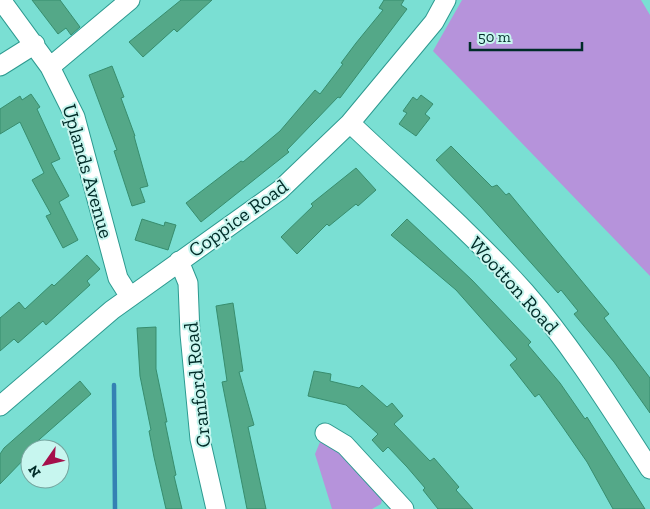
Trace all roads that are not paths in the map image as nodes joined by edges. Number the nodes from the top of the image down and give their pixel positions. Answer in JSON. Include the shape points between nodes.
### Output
{"nodes":[{"id":1,"x":1,"y":0,"type":"edge"},
{"id":2,"x":130,"y":0,"type":"edge"},
{"id":3,"x":446,"y":0,"type":"edge"},
{"id":4,"x":35,"y":44,"type":"junction"},
{"id":5,"x":0,"y":66,"type":"edge"},
{"id":6,"x":50,"y":67,"type":"junction"},
{"id":7,"x":350,"y":124,"type":"junction"},
{"id":8,"x":179,"y":261,"type":"junction"},
{"id":9,"x":130,"y":297,"type":"junction"},
{"id":10,"x":0,"y":406,"type":"edge"},
{"id":11,"x":326,"y":433,"type":"dead end"},
{"id":12,"x":650,"y":469,"type":"edge"},
{"id":13,"x":396,"y":506,"type":"edge"},
{"id":14,"x":216,"y":509,"type":"edge"}],
"edges":[{"from":1,"to":4,"type":"street","name":"Uplands Avenue"},
{"from":2,"to":6,"type":"street"},
{"from":3,"to":7,"type":"street","name":"Coppice Road","via":[[434,22]]},
{"from":4,"to":5,"type":"street"},
{"from":4,"to":6,"type":"street","name":"Uplands Avenue"},
{"from":6,"to":9,"type":"street","name":"Uplands Avenue","via":[[75,116],[118,278]]},
{"from":7,"to":8,"type":"street","name":"Coppice Road","via":[[280,190]]},
{"from":7,"to":12,"type":"street","name":"Wootton Road","via":[[525,292],[590,376]]},
{"from":8,"to":9,"type":"street","name":"Coppice Road"},
{"from":8,"to":14,"type":"street","name":"Cranford Road","via":[[188,283],[200,439]]},
{"from":9,"to":10,"type":"street","name":"Coppice Road"},
{"from":11,"to":13,"type":"street","via":[[345,445]]}]}
